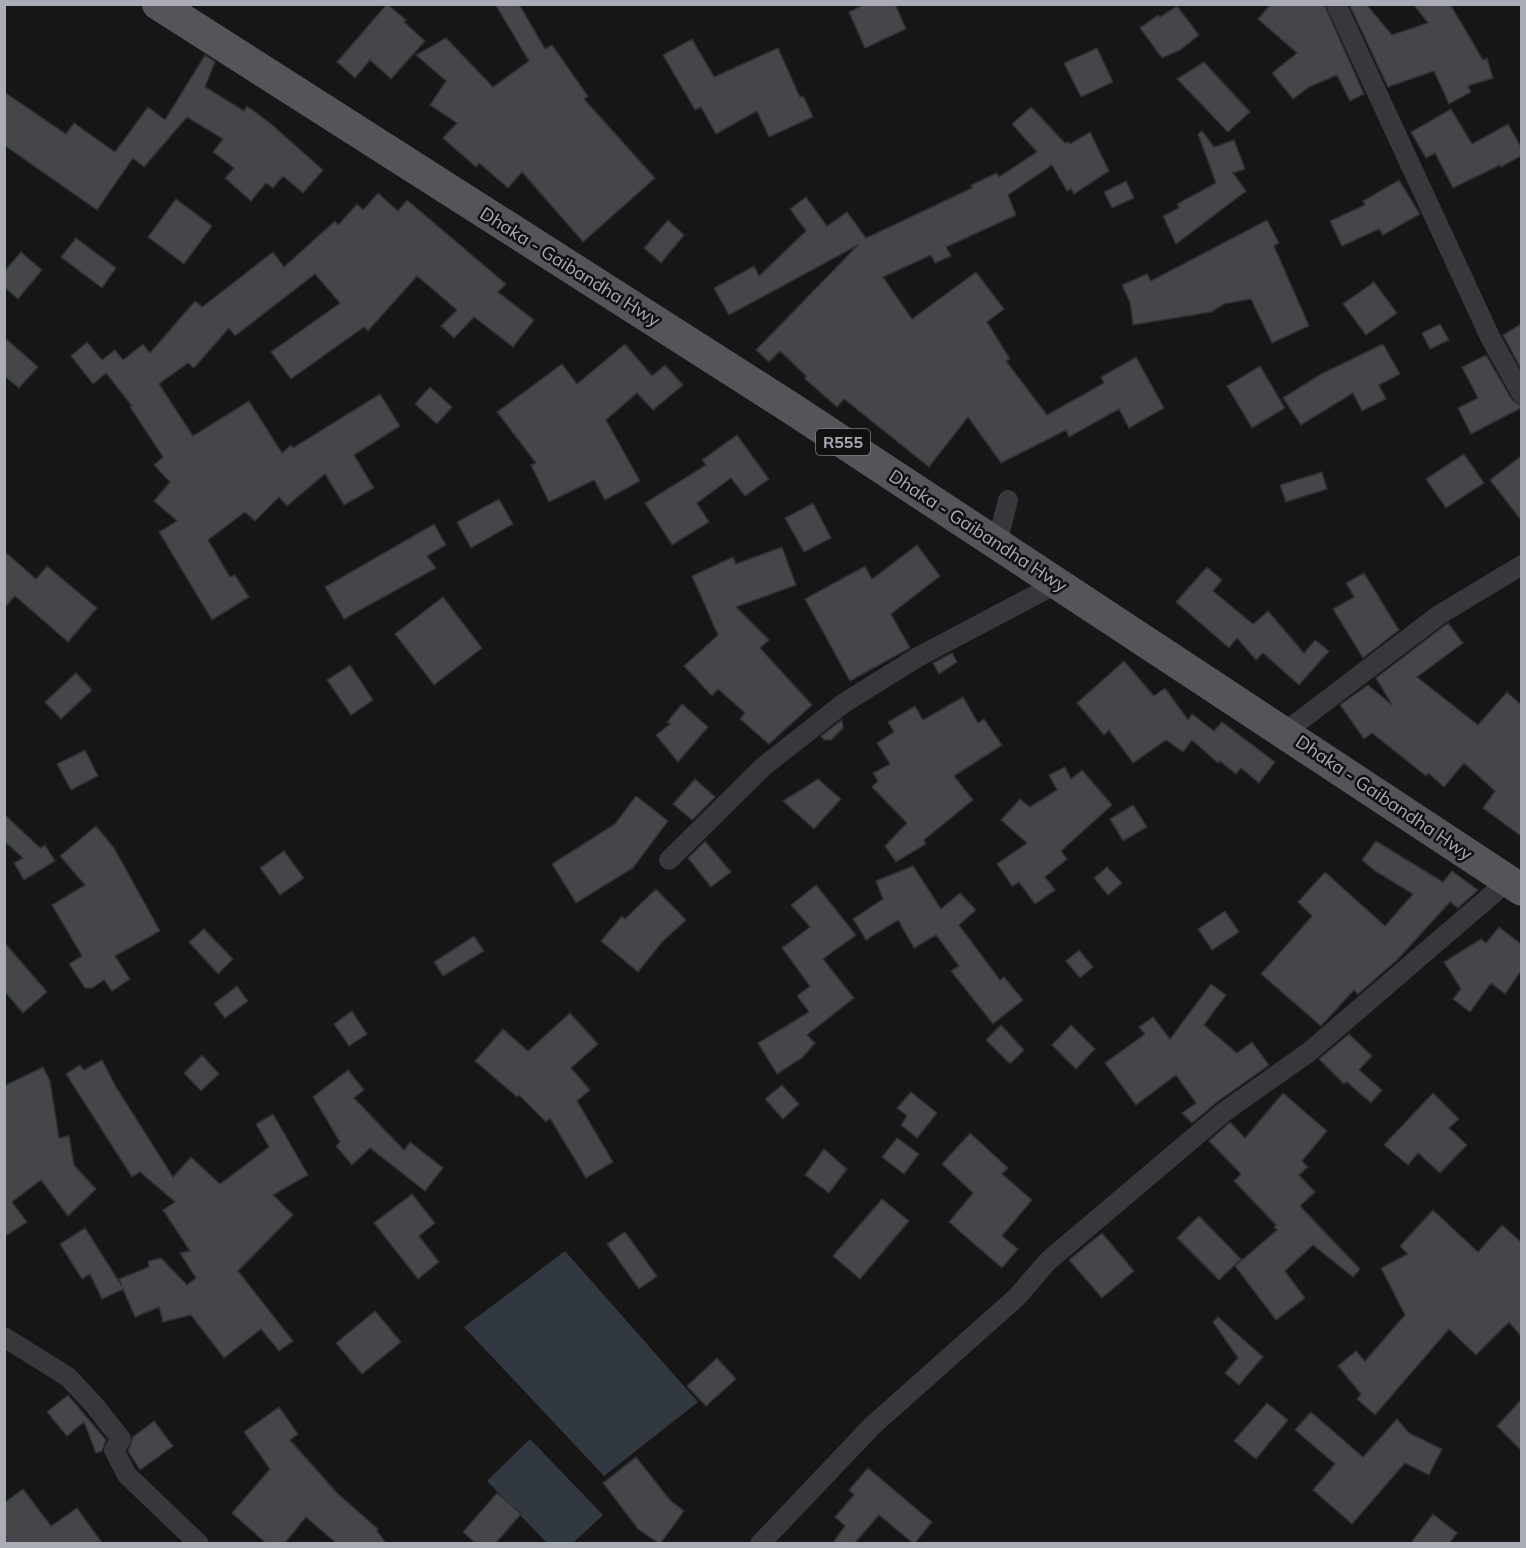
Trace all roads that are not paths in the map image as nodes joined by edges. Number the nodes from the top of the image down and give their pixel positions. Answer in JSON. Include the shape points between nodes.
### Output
{"nodes":[{"id":1,"x":158,"y":4,"type":"edge"},
{"id":2,"x":1336,"y":4,"type":"edge"},
{"id":3,"x":1521,"y":394,"type":"edge"},
{"id":4,"x":1008,"y":500,"type":"dead end"},
{"id":5,"x":997,"y":543,"type":"junction"},
{"id":6,"x":1521,"y":565,"type":"edge"},
{"id":7,"x":1058,"y":583,"type":"junction"},
{"id":8,"x":1285,"y":732,"type":"junction"},
{"id":9,"x":669,"y":860,"type":"dead end"},
{"id":10,"x":1515,"y":885,"type":"edge"},
{"id":11,"x":4,"y":1337,"type":"edge"},
{"id":12,"x":199,"y":1544,"type":"edge"},
{"id":13,"x":760,"y":1544,"type":"edge"}],
"edges":[{"from":1,"to":5,"type":"main road","name":"Dhaka - Gaibandha Hwy","number":"R555"},
{"from":2,"to":3,"type":"street","via":[[1491,339]]},
{"from":4,"to":5,"type":"street"},
{"from":5,"to":7,"type":"main road","name":"Dhaka - Gaibandha Hwy","number":"R555"},
{"from":6,"to":8,"type":"street","via":[[1439,615]]},
{"from":7,"to":8,"type":"main road","name":"Dhaka - Gaibandha Hwy","number":"R555"},
{"from":7,"to":9,"type":"street","via":[[918,657],[843,703],[763,767]]},
{"from":8,"to":10,"type":"main road","name":"Dhaka - Gaibandha Hwy","number":"R555"},
{"from":10,"to":13,"type":"street","via":[[1309,1052],[1224,1112],[1048,1261],[1017,1297],[872,1426]]},
{"from":11,"to":12,"type":"street","via":[[68,1377],[121,1439],[114,1450],[127,1475]]}]}
